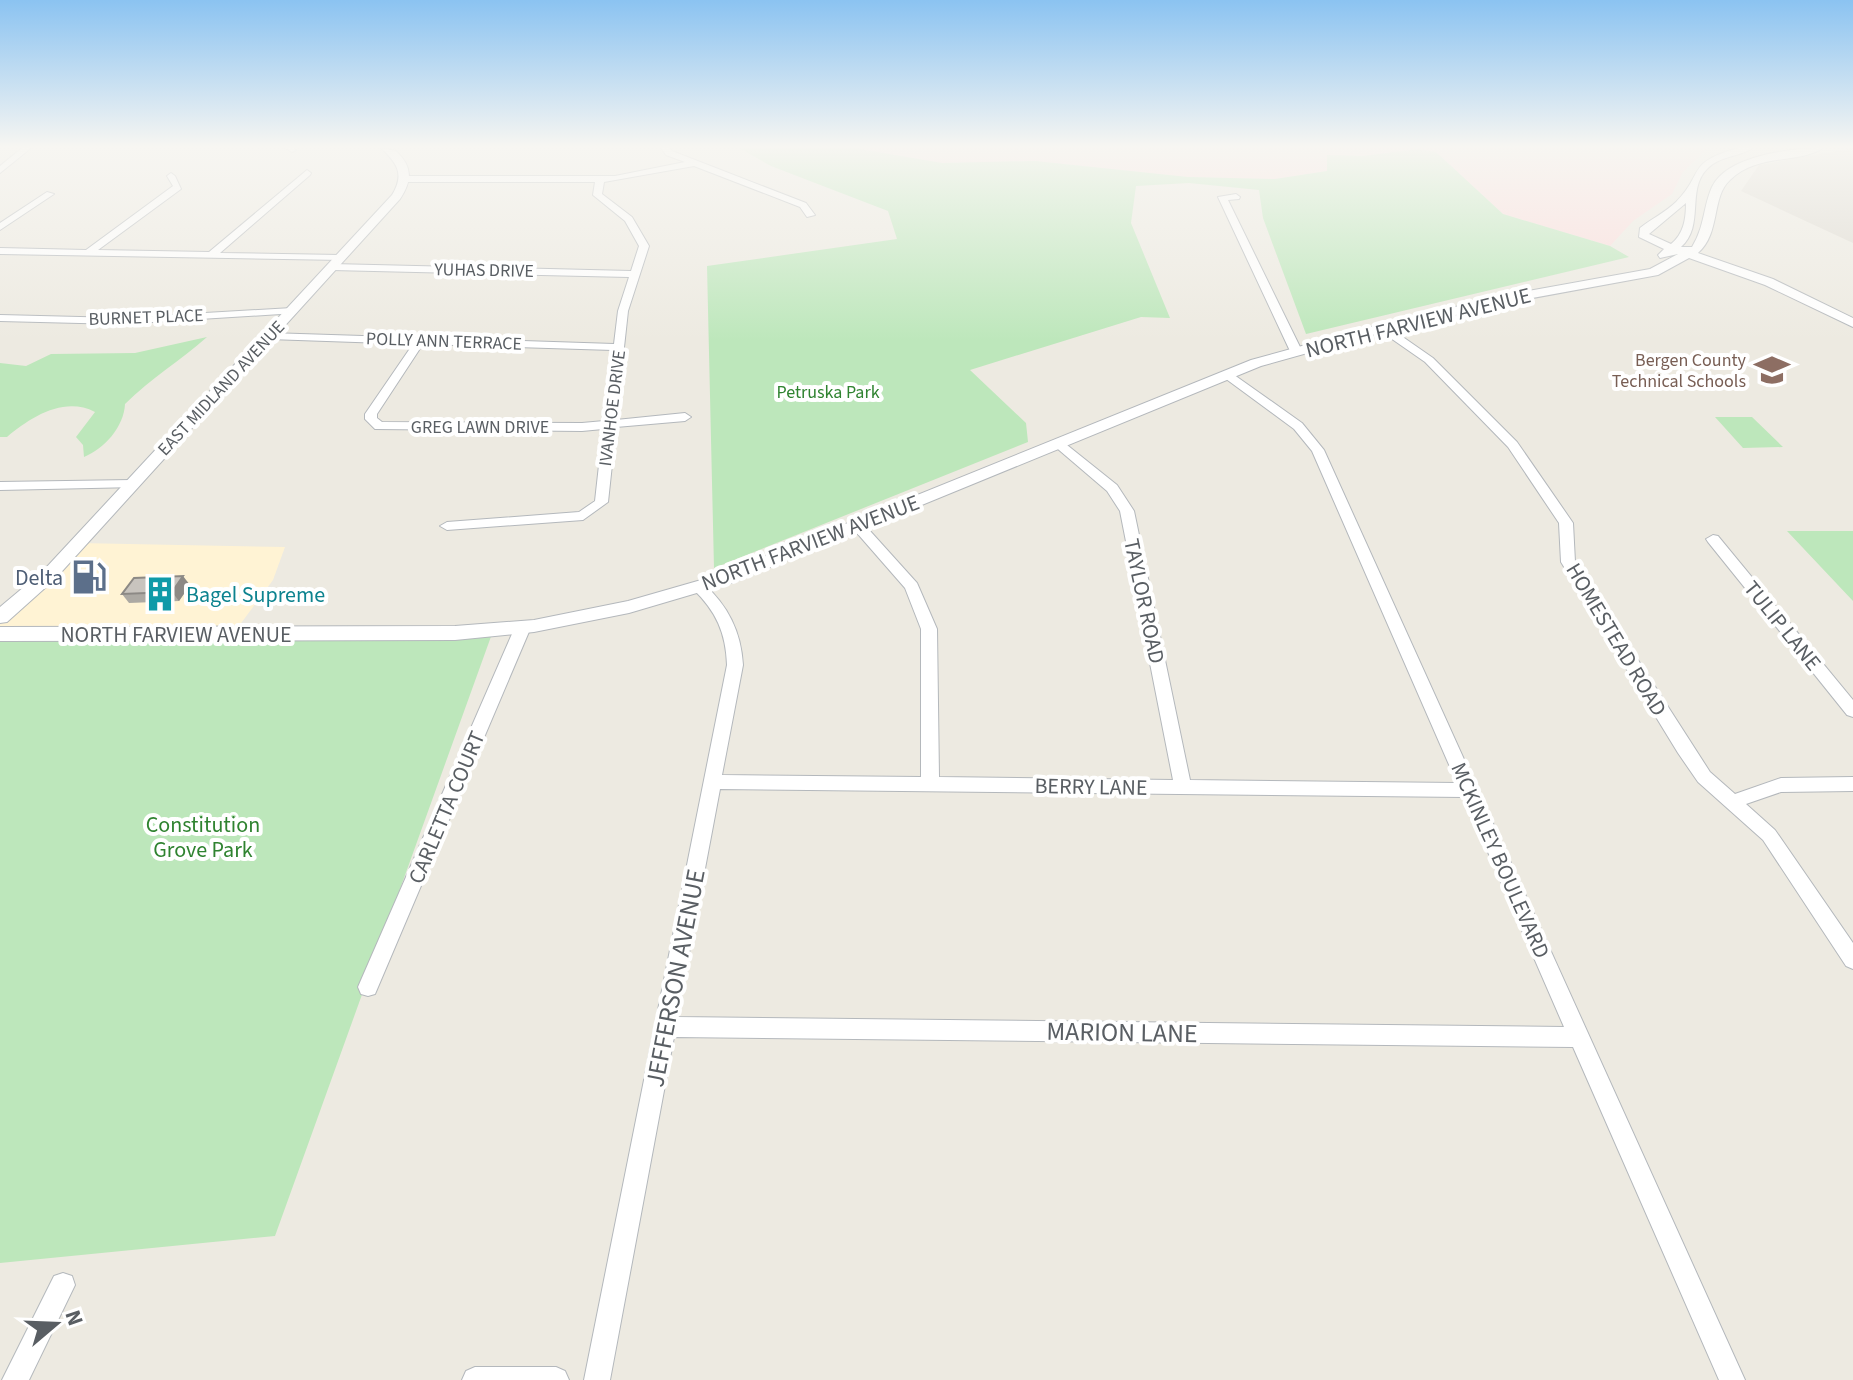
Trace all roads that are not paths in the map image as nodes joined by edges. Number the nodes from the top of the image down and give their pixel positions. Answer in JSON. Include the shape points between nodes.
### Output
{"nodes":[{"id":1,"x":22,"y":212,"type":"edge"},
{"id":2,"x":143,"y":212,"type":"edge"},
{"id":3,"x":261,"y":212,"type":"edge"},
{"id":4,"x":382,"y":212,"type":"edge"},
{"id":5,"x":619,"y":212,"type":"edge"},
{"id":6,"x":808,"y":212,"type":"edge"},
{"id":7,"x":1229,"y":212,"type":"edge"},
{"id":8,"x":1669,"y":212,"type":"edge"},
{"id":9,"x":1694,"y":212,"type":"edge"},
{"id":10,"x":1712,"y":212,"type":"edge"},
{"id":11,"x":810,"y":215,"type":"dead end"},
{"id":12,"x":0,"y":227,"type":"edge"},
{"id":13,"x":1677,"y":247,"type":"junction"},
{"id":14,"x":0,"y":251,"type":"edge"},
{"id":15,"x":1695,"y":252,"type":"junction"},
{"id":16,"x":88,"y":253,"type":"junction"},
{"id":17,"x":212,"y":255,"type":"junction"},
{"id":18,"x":336,"y":263,"type":"junction"},
{"id":19,"x":636,"y":274,"type":"junction"},
{"id":20,"x":1589,"y":282,"type":"junction"},
{"id":21,"x":292,"y":311,"type":"junction"},
{"id":22,"x":0,"y":318,"type":"edge"},
{"id":23,"x":1853,"y":323,"type":"edge"},
{"id":24,"x":1383,"y":328,"type":"junction"},
{"id":25,"x":269,"y":336,"type":"junction"},
{"id":26,"x":420,"y":341,"type":"junction"},
{"id":27,"x":619,"y":347,"type":"junction"},
{"id":28,"x":1296,"y":351,"type":"junction"},
{"id":29,"x":1226,"y":374,"type":"junction"},
{"id":30,"x":685,"y":417,"type":"dead end"},
{"id":31,"x":611,"y":425,"type":"junction"},
{"id":32,"x":1058,"y":444,"type":"junction"},
{"id":33,"x":132,"y":484,"type":"junction"},
{"id":34,"x":0,"y":486,"type":"edge"},
{"id":35,"x":857,"y":525,"type":"junction"},
{"id":36,"x":447,"y":526,"type":"dead end"},
{"id":37,"x":1713,"y":539,"type":"dead end"},
{"id":38,"x":698,"y":586,"type":"junction"},
{"id":39,"x":0,"y":617,"type":"edge"},
{"id":40,"x":523,"y":627,"type":"junction"},
{"id":41,"x":0,"y":634,"type":"edge"},
{"id":42,"x":1853,"y":711,"type":"edge"},
{"id":43,"x":713,"y":782,"type":"junction"},
{"id":44,"x":1853,"y":784,"type":"edge"},
{"id":45,"x":930,"y":785,"type":"junction"},
{"id":46,"x":1183,"y":787,"type":"junction"},
{"id":47,"x":1470,"y":790,"type":"junction"},
{"id":48,"x":1734,"y":801,"type":"junction"},
{"id":49,"x":1853,"y":960,"type":"edge"},
{"id":50,"x":368,"y":987,"type":"dead end"},
{"id":51,"x":666,"y":1027,"type":"junction"},
{"id":52,"x":1579,"y":1037,"type":"junction"},
{"id":53,"x":63,"y":1285,"type":"dead end"},
{"id":54,"x":15,"y":1380,"type":"edge"},
{"id":55,"x":475,"y":1380,"type":"edge"},
{"id":56,"x":556,"y":1380,"type":"edge"},
{"id":57,"x":597,"y":1380,"type":"edge"},
{"id":58,"x":1732,"y":1380,"type":"edge"}],
"edges":[{"from":1,"to":12,"type":"street"},
{"from":2,"to":16,"type":"street"},
{"from":3,"to":17,"type":"street"},
{"from":4,"to":18,"type":"street","name":"EAST MIDLAND AVENUE"},
{"from":5,"to":19,"type":"street","name":"IVANHOE DRIVE","via":[[642,241]]},
{"from":6,"to":11,"type":"street"},
{"from":7,"to":28,"type":"street"},
{"from":8,"to":13,"type":"street","via":[[1643,235]]},
{"from":9,"to":13,"type":"street"},
{"from":10,"to":15,"type":"street"},
{"from":13,"to":15,"type":"street"},
{"from":13,"to":20,"type":"street","name":"NORTH FARVIEW AVENUE"},
{"from":14,"to":16,"type":"street","name":"YUHAS DRIVE"},
{"from":15,"to":20,"type":"street","name":"NORTH FARVIEW AVENUE","via":[[1654,272]]},
{"from":15,"to":23,"type":"street"},
{"from":16,"to":17,"type":"street","name":"YUHAS DRIVE"},
{"from":17,"to":18,"type":"street","name":"YUHAS DRIVE"},
{"from":18,"to":19,"type":"street","name":"YUHAS DRIVE"},
{"from":18,"to":21,"type":"street","name":"EAST MIDLAND AVENUE"},
{"from":19,"to":27,"type":"street","name":"IVANHOE DRIVE","via":[[623,311]]},
{"from":20,"to":24,"type":"street","name":"NORTH FARVIEW AVENUE"},
{"from":21,"to":22,"type":"street","name":"BURNET PLACE","via":[[120,321]]},
{"from":21,"to":25,"type":"street","name":"EAST MIDLAND AVENUE"},
{"from":24,"to":28,"type":"street","name":"NORTH FARVIEW AVENUE"},
{"from":24,"to":48,"type":"street","name":"HOMESTEAD ROAD","via":[[1429,360],[1513,445],[1566,523],[1568,562],[1592,602],[1704,777]]},
{"from":25,"to":26,"type":"street","name":"POLLY ANN TERRACE"},
{"from":25,"to":33,"type":"street","name":"EAST MIDLAND AVENUE"},
{"from":26,"to":27,"type":"street","name":"POLLY ANN TERRACE"},
{"from":26,"to":31,"type":"street","name":"GREG LAWN DRIVE","via":[[371,414],[379,426]]},
{"from":27,"to":31,"type":"street","name":"IVANHOE DRIVE"},
{"from":28,"to":29,"type":"street","name":"NORTH FARVIEW AVENUE"},
{"from":29,"to":32,"type":"street","name":"NORTH FARVIEW AVENUE"},
{"from":29,"to":47,"type":"street","name":"MCKINLEY BOULEVARD","via":[[1298,426],[1318,450]]},
{"from":30,"to":31,"type":"street","name":"GREG LAWN DRIVE"},
{"from":31,"to":36,"type":"street","name":"IVANHOE DRIVE","via":[[601,502],[589,513]]},
{"from":32,"to":35,"type":"street","name":"NORTH FARVIEW AVENUE"},
{"from":32,"to":46,"type":"street","name":"TAYLOR ROAD","via":[[1112,488],[1127,511]]},
{"from":33,"to":34,"type":"street"},
{"from":33,"to":39,"type":"street","name":"EAST MIDLAND AVENUE","via":[[40,584]]},
{"from":35,"to":38,"type":"street","name":"NORTH FARVIEW AVENUE"},
{"from":35,"to":45,"type":"street","via":[[912,586],[929,629]]},
{"from":37,"to":42,"type":"street","name":"TULIP LANE"},
{"from":38,"to":40,"type":"street","name":"NORTH FARVIEW AVENUE","via":[[629,607]]},
{"from":38,"to":43,"type":"street","name":"JEFFERSON AVENUE","via":[[723,613],[735,647]]},
{"from":40,"to":41,"type":"street","name":"NORTH FARVIEW AVENUE","via":[[455,633]]},
{"from":40,"to":50,"type":"street","name":"CARLETTA COURT"},
{"from":43,"to":45,"type":"street","name":"BERRY LANE"},
{"from":43,"to":51,"type":"street","name":"JEFFERSON AVENUE"},
{"from":44,"to":48,"type":"street","via":[[1781,785]]},
{"from":45,"to":46,"type":"street","name":"BERRY LANE"},
{"from":46,"to":47,"type":"street","name":"BERRY LANE"},
{"from":47,"to":52,"type":"street","name":"MCKINLEY BOULEVARD"},
{"from":48,"to":49,"type":"street","name":"HOMESTEAD ROAD","via":[[1769,835]]},
{"from":51,"to":52,"type":"street","name":"MARION LANE"},
{"from":51,"to":57,"type":"street","name":"JEFFERSON AVENUE"},
{"from":52,"to":58,"type":"street","name":"MCKINLEY BOULEVARD"},
{"from":53,"to":54,"type":"street"},
{"from":55,"to":56,"type":"street"}]}
